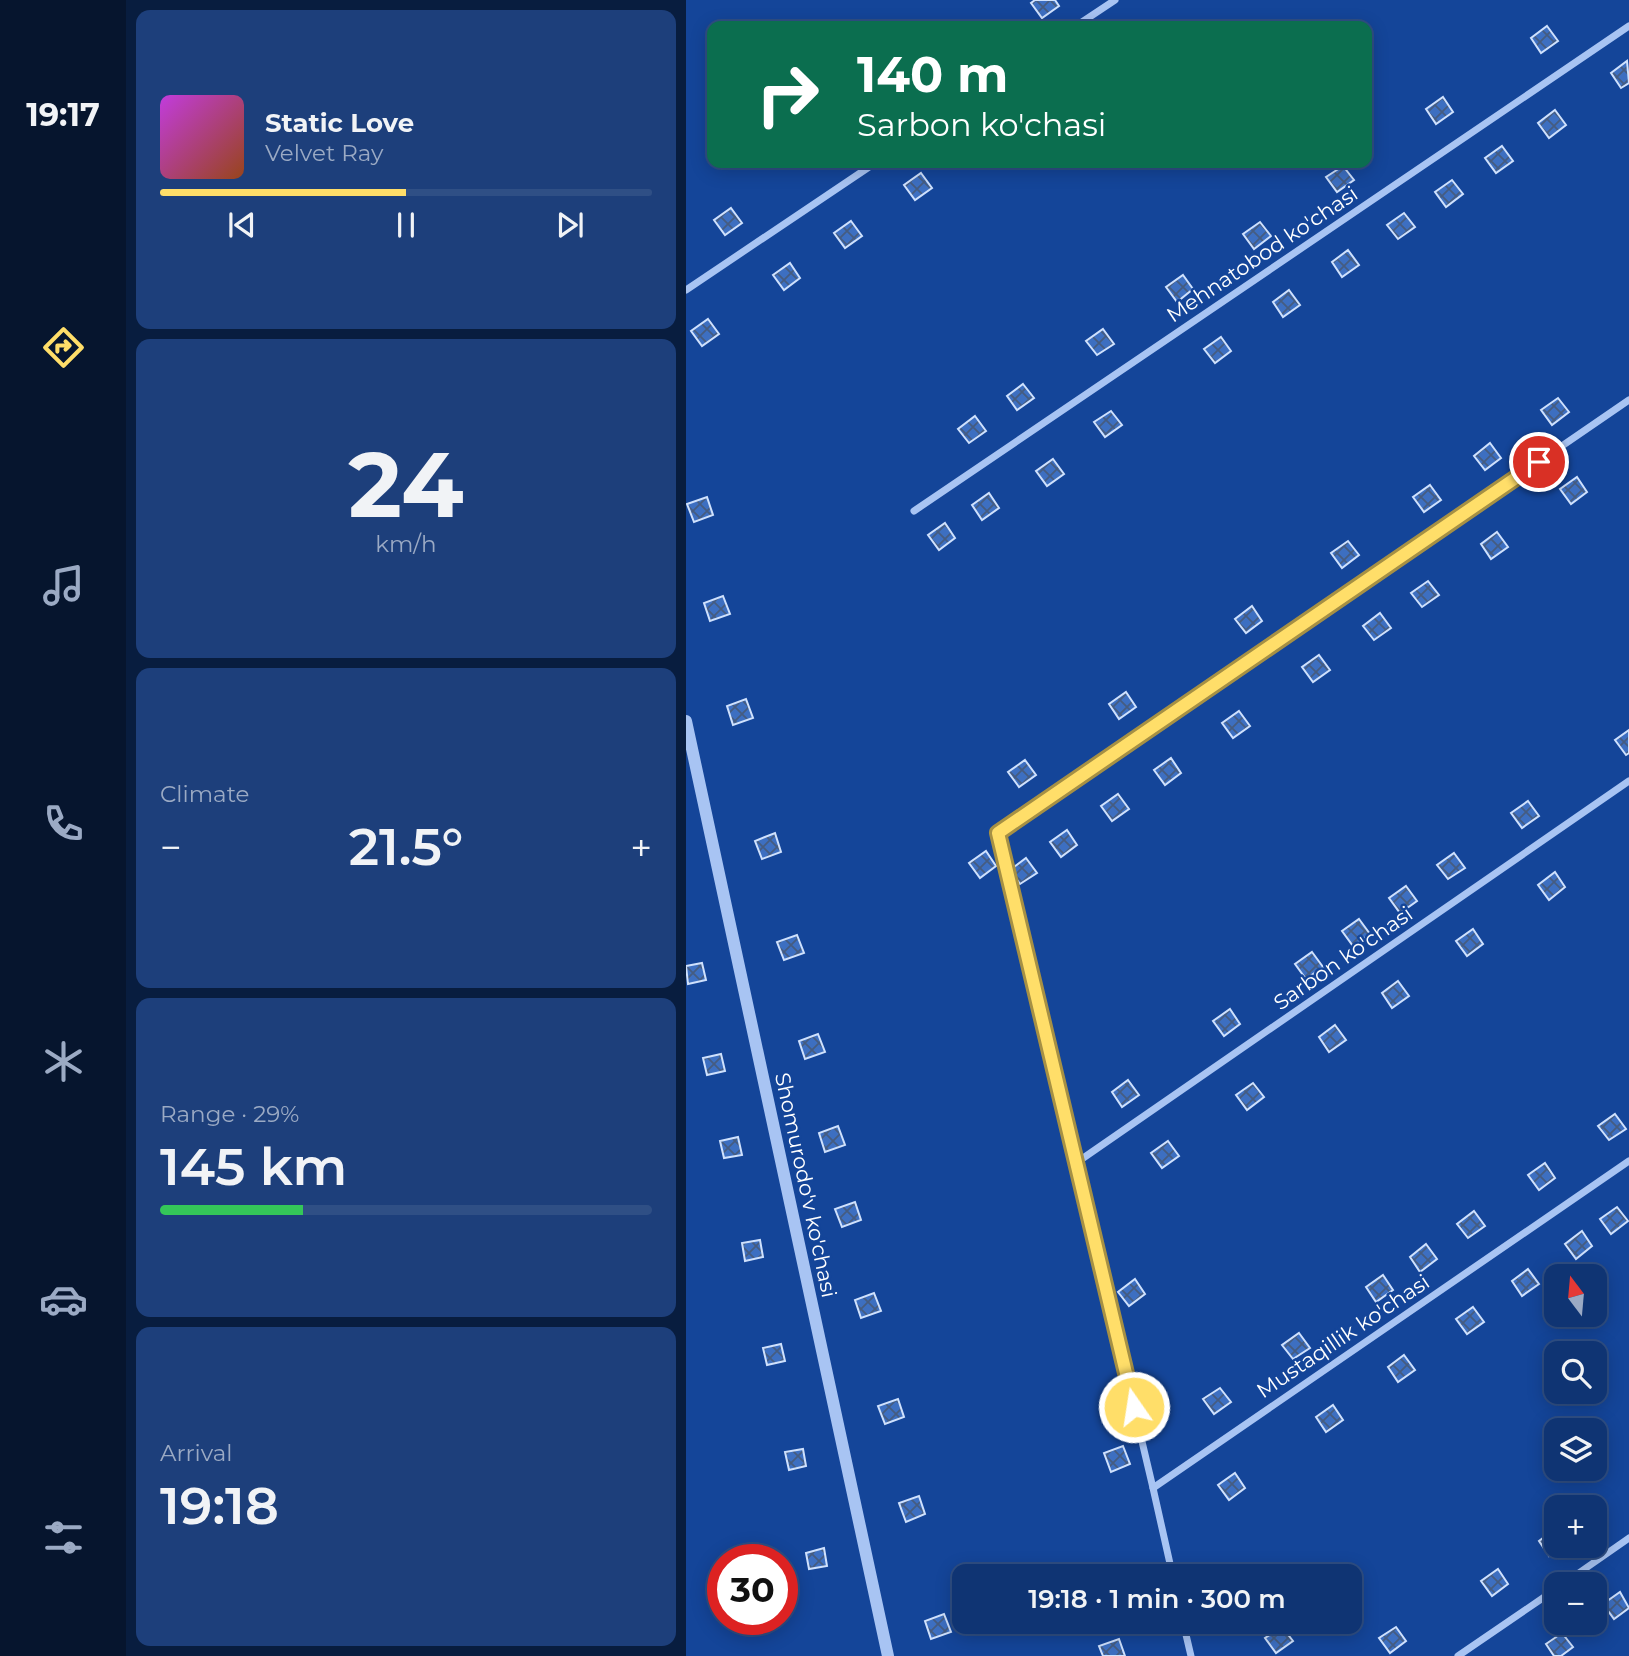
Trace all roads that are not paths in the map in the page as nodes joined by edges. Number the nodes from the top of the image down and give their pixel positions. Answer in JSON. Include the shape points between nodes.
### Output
{"nodes":[{"id":1,"x":1115,"y":0,"type":"edge"},
{"id":2,"x":1084,"y":21,"type":"edge"},
{"id":3,"x":1629,"y":26,"type":"edge"},
{"id":4,"x":868,"y":168,"type":"edge"},
{"id":5,"x":686,"y":290,"type":"edge"},
{"id":6,"x":1629,"y":400,"type":"edge"},
{"id":7,"x":914,"y":511,"type":"dead end"},
{"id":8,"x":686,"y":721,"type":"edge"},
{"id":9,"x":1629,"y":781,"type":"edge"},
{"id":10,"x":1629,"y":1161,"type":"edge"},
{"id":11,"x":1076,"y":1163,"type":"junction"},
{"id":12,"x":1153,"y":1488,"type":"junction"},
{"id":13,"x":1629,"y":1538,"type":"edge"},
{"id":14,"x":1170,"y":1564,"type":"edge"},
{"id":15,"x":1580,"y":1572,"type":"edge"},
{"id":16,"x":1544,"y":1597,"type":"edge"},
{"id":17,"x":1186,"y":1634,"type":"edge"},
{"id":18,"x":888,"y":1656,"type":"edge"},
{"id":19,"x":1191,"y":1656,"type":"edge"},
{"id":20,"x":1458,"y":1656,"type":"edge"}],
"edges":[{"from":1,"to":2,"type":"street"},
{"from":3,"to":7,"type":"street","name":"Mehnatobod ko'chasi"},
{"from":4,"to":5,"type":"street"},
{"from":6,"to":11,"type":"street","via":[[998,833]]},
{"from":8,"to":18,"type":"street","name":"Shomurodo'v ko'chasi"},
{"from":9,"to":11,"type":"street","name":"Sarbon ko'chasi"},
{"from":10,"to":12,"type":"street","name":"Mustaqillik ko'chasi"},
{"from":11,"to":12,"type":"street"},
{"from":12,"to":14,"type":"street"},
{"from":13,"to":15,"type":"street"},
{"from":16,"to":20,"type":"street"},
{"from":17,"to":19,"type":"street"}]}
